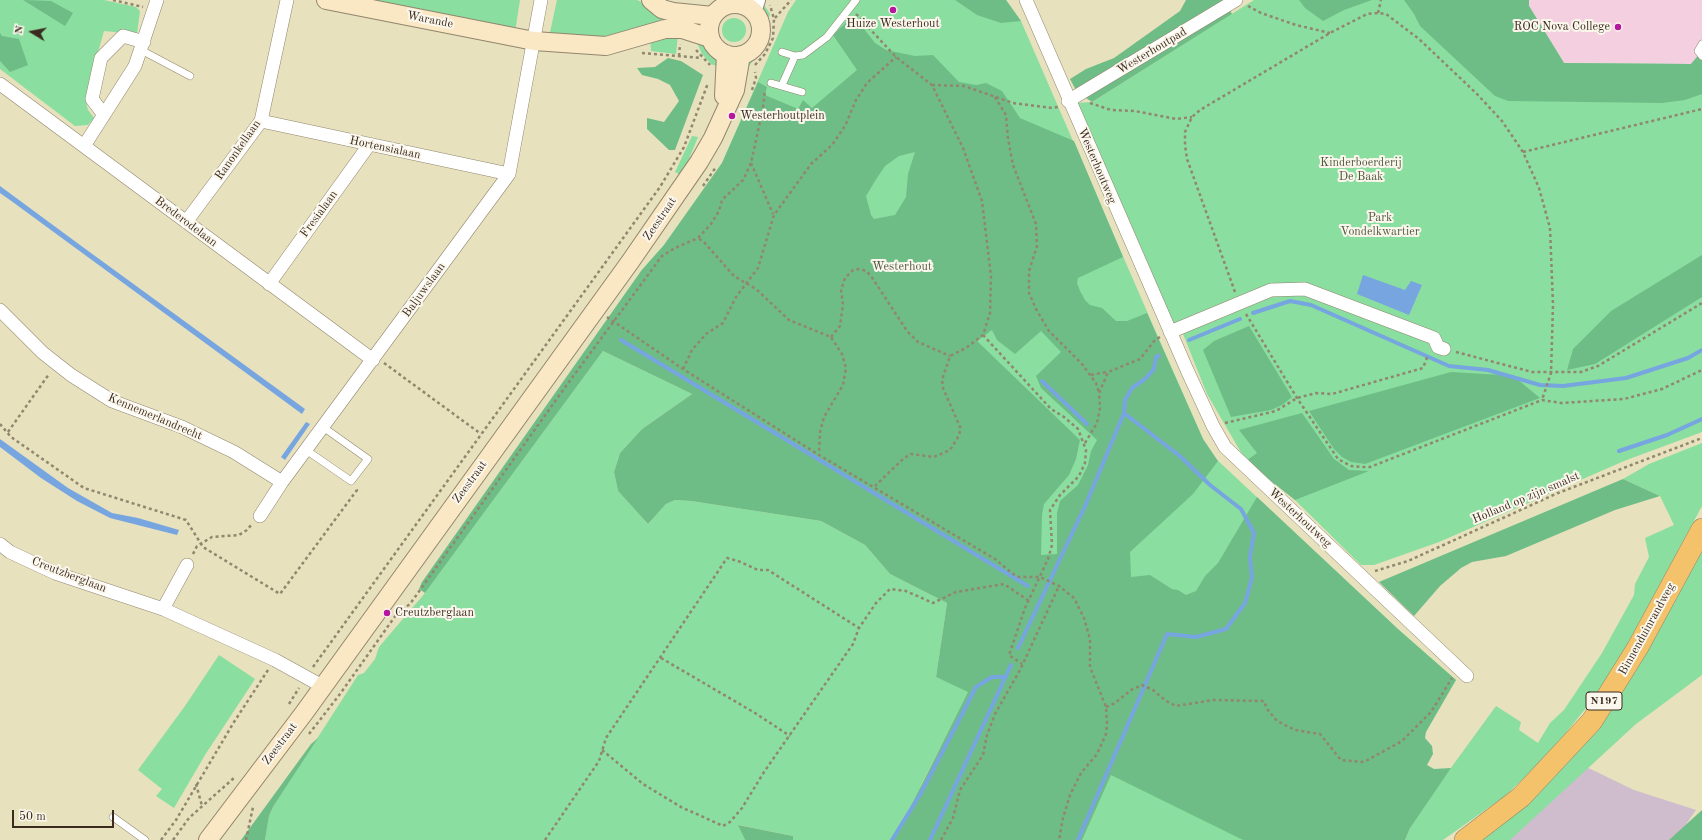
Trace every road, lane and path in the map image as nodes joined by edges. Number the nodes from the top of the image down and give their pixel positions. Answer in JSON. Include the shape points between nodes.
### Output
{"nodes":[{"id":1,"x":113,"y":0,"type":"edge"},
{"id":2,"x":287,"y":0,"type":"edge"},
{"id":3,"x":326,"y":0,"type":"edge"},
{"id":4,"x":541,"y":0,"type":"edge"},
{"id":5,"x":650,"y":0,"type":"edge"},
{"id":6,"x":791,"y":0,"type":"edge"},
{"id":7,"x":856,"y":0,"type":"edge"},
{"id":8,"x":1026,"y":0,"type":"edge"},
{"id":9,"x":1381,"y":0,"type":"edge"},
{"id":10,"x":738,"y":2,"type":"edge"},
{"id":11,"x":1240,"y":2,"type":"edge"},
{"id":12,"x":156,"y":5,"type":"edge"},
{"id":13,"x":760,"y":5,"type":"edge"},
{"id":14,"x":854,"y":12,"type":"dead end"},
{"id":15,"x":1378,"y":13,"type":"junction"},
{"id":16,"x":713,"y":16,"type":"junction"},
{"id":17,"x":774,"y":19,"type":"junction"},
{"id":18,"x":1330,"y":33,"type":"junction"},
{"id":19,"x":710,"y":38,"type":"junction"},
{"id":20,"x":534,"y":41,"type":"junction"},
{"id":21,"x":1702,"y":44,"type":"edge"},
{"id":22,"x":143,"y":46,"type":"junction"},
{"id":23,"x":639,"y":52,"type":"dead end"},
{"id":24,"x":782,"y":52,"type":"dead end"},
{"id":25,"x":795,"y":56,"type":"junction"},
{"id":26,"x":1702,"y":56,"type":"edge"},
{"id":27,"x":896,"y":57,"type":"junction"},
{"id":28,"x":740,"y":59,"type":"junction"},
{"id":29,"x":712,"y":68,"type":"dead end"},
{"id":30,"x":190,"y":76,"type":"dead end"},
{"id":31,"x":710,"y":77,"type":"dead end"},
{"id":32,"x":0,"y":84,"type":"edge"},
{"id":33,"x":932,"y":84,"type":"junction"},
{"id":34,"x":782,"y":85,"type":"junction"},
{"id":35,"x":768,"y":86,"type":"joint"},
{"id":36,"x":802,"y":92,"type":"dead end"},
{"id":37,"x":995,"y":97,"type":"junction"},
{"id":38,"x":1073,"y":98,"type":"junction"},
{"id":39,"x":1702,"y":109,"type":"edge"},
{"id":40,"x":104,"y":116,"type":"junction"},
{"id":41,"x":1192,"y":117,"type":"junction"},
{"id":42,"x":261,"y":121,"type":"junction"},
{"id":43,"x":369,"y":145,"type":"junction"},
{"id":44,"x":84,"y":146,"type":"junction"},
{"id":45,"x":1523,"y":152,"type":"junction"},
{"id":46,"x":751,"y":163,"type":"junction"},
{"id":47,"x":509,"y":174,"type":"junction"},
{"id":48,"x":774,"y":215,"type":"junction"},
{"id":49,"x":186,"y":222,"type":"junction"},
{"id":50,"x":698,"y":238,"type":"junction"},
{"id":51,"x":747,"y":282,"type":"junction"},
{"id":52,"x":269,"y":284,"type":"junction"},
{"id":53,"x":1239,"y":303,"type":"junction"},
{"id":54,"x":1702,"y":303,"type":"edge"},
{"id":55,"x":0,"y":310,"type":"edge"},
{"id":56,"x":605,"y":315,"type":"dead end"},
{"id":57,"x":613,"y":322,"type":"junction"},
{"id":58,"x":1170,"y":332,"type":"junction"},
{"id":59,"x":983,"y":335,"type":"junction"},
{"id":60,"x":832,"y":337,"type":"junction"},
{"id":61,"x":1441,"y":348,"type":"junction"},
{"id":62,"x":950,"y":356,"type":"junction"},
{"id":63,"x":374,"y":358,"type":"junction"},
{"id":64,"x":56,"y":363,"type":"junction"},
{"id":65,"x":683,"y":369,"type":"junction"},
{"id":66,"x":1702,"y":370,"type":"edge"},
{"id":67,"x":1108,"y":372,"type":"junction"},
{"id":68,"x":1551,"y":373,"type":"junction"},
{"id":69,"x":1090,"y":375,"type":"junction"},
{"id":70,"x":1099,"y":393,"type":"junction"},
{"id":71,"x":1297,"y":398,"type":"junction"},
{"id":72,"x":1542,"y":400,"type":"junction"},
{"id":73,"x":0,"y":424,"type":"edge"},
{"id":74,"x":1213,"y":426,"type":"junction"},
{"id":75,"x":323,"y":427,"type":"junction"},
{"id":76,"x":8,"y":432,"type":"junction"},
{"id":77,"x":481,"y":434,"type":"junction"},
{"id":78,"x":1702,"y":438,"type":"edge"},
{"id":79,"x":1085,"y":442,"type":"junction"},
{"id":80,"x":306,"y":450,"type":"junction"},
{"id":81,"x":820,"y":455,"type":"junction"},
{"id":82,"x":282,"y":482,"type":"junction"},
{"id":83,"x":351,"y":482,"type":"junction"},
{"id":84,"x":875,"y":486,"type":"junction"},
{"id":85,"x":260,"y":516,"type":"joint"},
{"id":86,"x":1702,"y":529,"type":"edge"},
{"id":87,"x":202,"y":543,"type":"junction"},
{"id":88,"x":0,"y":544,"type":"edge"},
{"id":89,"x":187,"y":565,"type":"joint"},
{"id":90,"x":1358,"y":572,"type":"junction"},
{"id":91,"x":1040,"y":577,"type":"junction"},
{"id":92,"x":1059,"y":586,"type":"junction"},
{"id":93,"x":1029,"y":600,"type":"junction"},
{"id":94,"x":163,"y":609,"type":"junction"},
{"id":95,"x":397,"y":613,"type":"dead end"},
{"id":96,"x":859,"y":628,"type":"junction"},
{"id":97,"x":661,"y":658,"type":"junction"},
{"id":98,"x":275,"y":660,"type":"junction"},
{"id":99,"x":1022,"y":664,"type":"junction"},
{"id":100,"x":1463,"y":672,"type":"joint"},
{"id":101,"x":306,"y":676,"type":"junction"},
{"id":102,"x":322,"y":686,"type":"junction"},
{"id":103,"x":1106,"y":707,"type":"junction"},
{"id":104,"x":790,"y":736,"type":"junction"},
{"id":105,"x":602,"y":750,"type":"junction"},
{"id":106,"x":236,"y":776,"type":"dead end"},
{"id":107,"x":196,"y":784,"type":"junction"},
{"id":108,"x":254,"y":805,"type":"dead end"},
{"id":109,"x":202,"y":806,"type":"junction"},
{"id":110,"x":113,"y":817,"type":"dead end"},
{"id":111,"x":145,"y":840,"type":"edge"},
{"id":112,"x":161,"y":840,"type":"edge"},
{"id":113,"x":173,"y":840,"type":"edge"},
{"id":114,"x":208,"y":840,"type":"edge"},
{"id":115,"x":246,"y":840,"type":"edge"},
{"id":116,"x":545,"y":840,"type":"edge"},
{"id":117,"x":941,"y":840,"type":"edge"},
{"id":118,"x":1059,"y":840,"type":"edge"},
{"id":119,"x":1465,"y":840,"type":"edge"}],
"edges":[{"from":1,"to":12,"type":"path"},
{"from":2,"to":42,"type":"street","name":"Ranonkellaan"},
{"from":3,"to":20,"type":"main road","name":"Warande"},
{"from":4,"to":20,"type":"street"},
{"from":5,"to":16,"type":"main road","via":[[662,9],[673,12]]},
{"from":6,"to":17,"type":"path"},
{"from":7,"to":25,"type":"lane","via":[[827,37],[804,55]]},
{"from":8,"to":38,"type":"street","name":"Westerhoutweg"},
{"from":9,"to":15,"type":"path"},
{"from":10,"to":13,"type":"main road","via":[[744,6]]},
{"from":10,"to":16,"type":"main road","via":[[726,6]]},
{"from":11,"to":18,"type":"path","via":[[1289,23]]},
{"from":11,"to":38,"type":"street","name":"Westerhoutpad"},
{"from":12,"to":22,"type":"street"},
{"from":13,"to":17,"type":"path","via":[[774,12]]},
{"from":13,"to":28,"type":"main road","via":[[758,41]]},
{"from":14,"to":27,"type":"path"},
{"from":15,"to":18,"type":"path","via":[[1367,14]]},
{"from":15,"to":45,"type":"path","via":[[1394,19],[1419,39],[1471,88],[1502,121]]},
{"from":16,"to":19,"type":"main road","via":[[709,30]]},
{"from":17,"to":28,"type":"path","via":[[773,38],[765,54]]},
{"from":18,"to":41,"type":"path"},
{"from":19,"to":20,"type":"main road","name":"Warande","via":[[691,31],[671,29],[651,32],[629,41],[606,46]]},
{"from":19,"to":28,"type":"main road","via":[[719,50]]},
{"from":20,"to":47,"type":"street","name":"Baljuwslaan"},
{"from":21,"to":26,"type":"lane","via":[[1698,51]]},
{"from":22,"to":30,"type":"lane"},
{"from":22,"to":40,"type":"street","via":[[132,72]]},
{"from":22,"to":40,"type":"street","via":[[123,36],[101,58],[92,99]]},
{"from":23,"to":29,"type":"path","via":[[701,58]]},
{"from":24,"to":25,"type":"lane"},
{"from":25,"to":34,"type":"lane"},
{"from":27,"to":33,"type":"path"},
{"from":27,"to":48,"type":"path","via":[[867,82],[845,126],[832,145],[811,164]]},
{"from":28,"to":102,"type":"main road","name":"Zeestraat","via":[[735,90],[699,162],[630,262]]},
{"from":31,"to":77,"type":"path","name":"Zeestraat","via":[[691,131],[677,161]]},
{"from":32,"to":44,"type":"street","name":"Brederodelaan"},
{"from":33,"to":37,"type":"path","via":[[964,86]]},
{"from":33,"to":59,"type":"path","via":[[963,148],[982,201],[991,276],[990,313]]},
{"from":34,"to":35,"type":"lane"},
{"from":34,"to":36,"type":"lane"},
{"from":35,"to":46,"type":"path"},
{"from":37,"to":38,"type":"path","via":[[1013,103],[1052,108]]},
{"from":37,"to":69,"type":"path","via":[[1006,115],[1013,165],[1036,224],[1036,246],[1029,271],[1028,292],[1049,331]]},
{"from":38,"to":41,"type":"path","via":[[1111,110],[1135,111],[1176,119]]},
{"from":38,"to":58,"type":"street","name":"Westerhoutweg"},
{"from":39,"to":45,"type":"path"},
{"from":40,"to":44,"type":"street"},
{"from":41,"to":53,"type":"path","via":[[1185,132],[1187,159]]},
{"from":42,"to":43,"type":"street","name":"Hortensialaan"},
{"from":42,"to":49,"type":"street","name":"Ranonkellaan"},
{"from":43,"to":47,"type":"street","name":"Hortensialaan"},
{"from":43,"to":52,"type":"street","name":"Fresialaan"},
{"from":44,"to":49,"type":"street","name":"Brederodelaan"},
{"from":45,"to":68,"type":"path","via":[[1539,188],[1550,228]]},
{"from":46,"to":48,"type":"path"},
{"from":46,"to":50,"type":"path","via":[[743,180],[722,200],[711,224]]},
{"from":47,"to":63,"type":"street","name":"Baljuwslaan"},
{"from":48,"to":51,"type":"path","via":[[758,268]]},
{"from":49,"to":52,"type":"street","name":"Brederodelaan"},
{"from":50,"to":51,"type":"path","via":[[734,276]]},
{"from":50,"to":57,"type":"path","via":[[662,256]]},
{"from":51,"to":60,"type":"path","via":[[789,320]]},
{"from":51,"to":65,"type":"path","via":[[736,296],[723,323],[706,334],[697,344]]},
{"from":52,"to":63,"type":"street","name":"Brederodelaan"},
{"from":53,"to":58,"type":"street"},
{"from":53,"to":61,"type":"street","via":[[1271,290],[1305,289],[1434,338]]},
{"from":53,"to":71,"type":"path"},
{"from":54,"to":68,"type":"path","via":[[1598,366],[1581,372]]},
{"from":55,"to":64,"type":"street","name":"Kennemerlandrecht"},
{"from":56,"to":57,"type":"path"},
{"from":57,"to":65,"type":"path"},
{"from":57,"to":95,"type":"path","via":[[410,604]]},
{"from":58,"to":67,"type":"path","via":[[1155,340],[1140,360]]},
{"from":58,"to":74,"type":"street","name":"Westerhoutweg"},
{"from":59,"to":62,"type":"path"},
{"from":59,"to":79,"type":"path","via":[[1050,409],[1078,429]]},
{"from":60,"to":62,"type":"path","via":[[840,326],[843,304],[841,290],[845,278],[853,270],[860,270],[871,276],[907,331],[918,342]]},
{"from":60,"to":81,"type":"path","via":[[842,354],[846,368],[843,385],[824,417],[820,432]]},
{"from":61,"to":68,"type":"path","via":[[1532,372]]},
{"from":61,"to":71,"type":"path","via":[[1432,348],[1423,368],[1332,394],[1316,393]]},
{"from":62,"to":84,"type":"path","via":[[942,380],[943,388],[961,428],[957,439],[950,450],[939,455],[932,457],[911,454],[904,458]]},
{"from":63,"to":75,"type":"street","name":"Baljuwslaan"},
{"from":63,"to":77,"type":"path"},
{"from":64,"to":76,"type":"path"},
{"from":64,"to":82,"type":"street","name":"Kennemerlandrecht","via":[[112,401],[182,427],[234,452]]},
{"from":65,"to":81,"type":"path"},
{"from":66,"to":72,"type":"path","via":[[1662,389],[1624,398],[1561,403]]},
{"from":67,"to":69,"type":"path"},
{"from":67,"to":70,"type":"path"},
{"from":68,"to":72,"type":"path"},
{"from":69,"to":70,"type":"path"},
{"from":70,"to":79,"type":"path","via":[[1097,424]]},
{"from":71,"to":72,"type":"path","via":[[1338,459],[1351,466],[1361,467],[1370,467]]},
{"from":71,"to":74,"type":"path","via":[[1276,411]]},
{"from":73,"to":76,"type":"path"},
{"from":74,"to":90,"type":"street","name":"Westerhoutweg","via":[[1225,447],[1240,463]]},
{"from":75,"to":80,"type":"street","name":"Baljuwslaan"},
{"from":75,"to":83,"type":"lane","via":[[368,459]]},
{"from":76,"to":87,"type":"path","via":[[11,437],[84,488],[186,520]]},
{"from":77,"to":101,"type":"path","name":"Zeestraat"},
{"from":78,"to":90,"type":"path","name":"Holland op zijn smalst","via":[[1558,493],[1408,560],[1372,572]]},
{"from":79,"to":91,"type":"path","via":[[1085,463],[1079,476],[1060,495],[1050,510],[1052,545]]},
{"from":80,"to":82,"type":"street","name":"Baljuwslaan"},
{"from":80,"to":83,"type":"lane"},
{"from":81,"to":84,"type":"path"},
{"from":82,"to":85,"type":"street","name":"Baljuwslaan"},
{"from":83,"to":87,"type":"path","via":[[357,490],[280,594],[203,547]]},
{"from":84,"to":91,"type":"path","via":[[995,559],[1013,574],[1019,577]]},
{"from":85,"to":87,"type":"path","via":[[248,530],[238,536],[212,537]]},
{"from":86,"to":119,"type":"main road","name":"Binnenduinrandweg","number":"N197","via":[[1638,647],[1592,721],[1521,797]]},
{"from":87,"to":89,"type":"path"},
{"from":88,"to":94,"type":"street","name":"Creutzberglaan","via":[[10,552],[55,573]]},
{"from":89,"to":94,"type":"street"},
{"from":90,"to":100,"type":"street","name":"Westerhoutweg"},
{"from":91,"to":92,"type":"path"},
{"from":91,"to":93,"type":"path"},
{"from":92,"to":99,"type":"path"},
{"from":92,"to":103,"type":"path","via":[[1074,598],[1084,618],[1090,639],[1090,667]]},
{"from":93,"to":96,"type":"path","via":[[1004,584],[956,592],[933,603],[906,591],[890,589],[876,603]]},
{"from":93,"to":99,"type":"path","via":[[1009,654]]},
{"from":94,"to":98,"type":"street","name":"Creutzberglaan"},
{"from":96,"to":97,"type":"path","via":[[768,570],[758,570],[727,558]]},
{"from":96,"to":104,"type":"path","via":[[853,644]]},
{"from":97,"to":104,"type":"path"},
{"from":97,"to":105,"type":"path","via":[[606,738]]},
{"from":98,"to":101,"type":"street","name":"Creutzberglaan"},
{"from":98,"to":107,"type":"path"},
{"from":99,"to":117,"type":"path","via":[[995,714],[983,755],[960,790],[953,818]]},
{"from":100,"to":103,"type":"path","via":[[1431,712],[1402,741],[1364,762],[1341,760],[1320,734],[1295,730],[1277,721],[1266,709],[1264,702],[1213,700],[1176,706],[1142,685]]},
{"from":101,"to":102,"type":"street","name":"Creutzberglaan"},
{"from":102,"to":114,"type":"main road","name":"Zeestraat"},
{"from":103,"to":118,"type":"path","via":[[1106,734],[1097,754],[1081,773],[1070,795]]},
{"from":104,"to":105,"type":"path","via":[[742,808],[723,826],[681,807],[643,784]]},
{"from":105,"to":116,"type":"path","via":[[598,761]]},
{"from":106,"to":109,"type":"path"},
{"from":107,"to":109,"type":"path"},
{"from":107,"to":112,"type":"path","via":[[176,820]]},
{"from":108,"to":115,"type":"path"},
{"from":109,"to":113,"type":"path","via":[[189,818]]},
{"from":110,"to":111,"type":"lane"}]}
